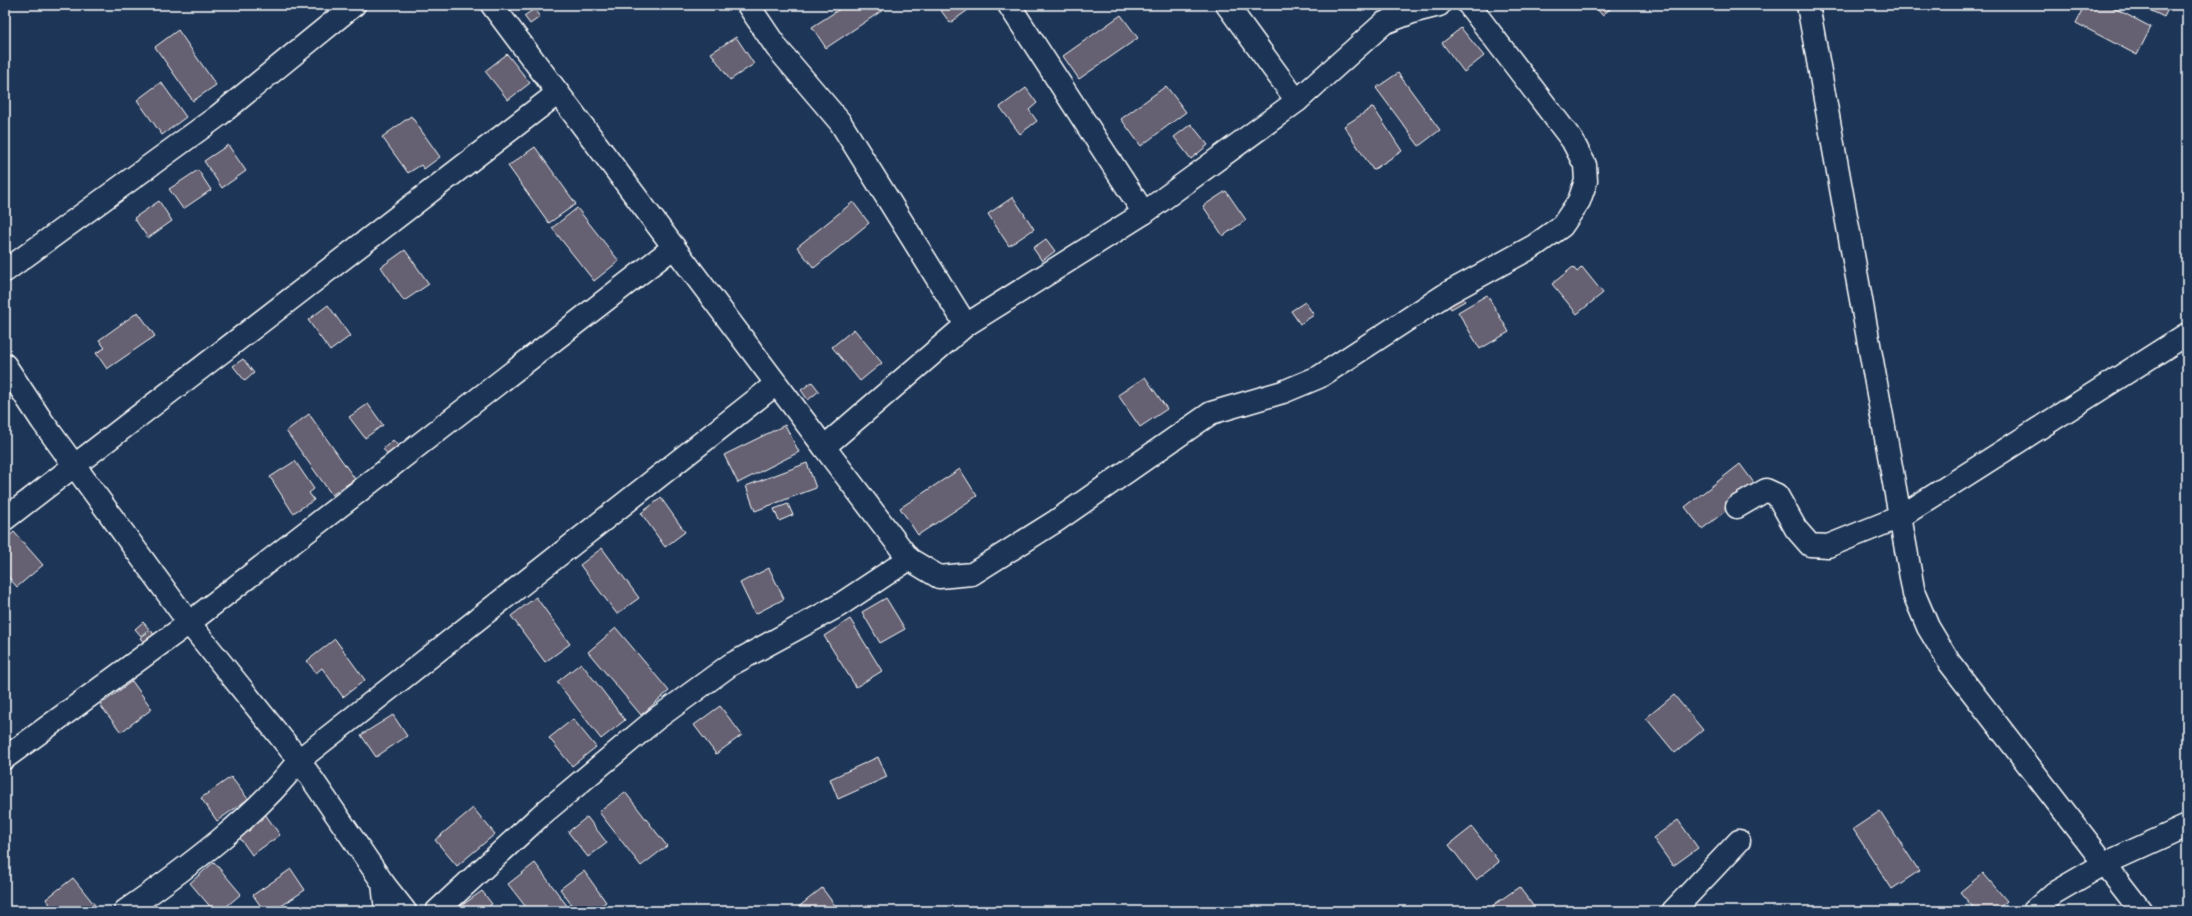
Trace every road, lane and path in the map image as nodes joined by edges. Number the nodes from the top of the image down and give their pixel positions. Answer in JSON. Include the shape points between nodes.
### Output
{"nodes":[{"id":1,"x":354,"y":5,"type":"edge"},
{"id":2,"x":492,"y":5,"type":"edge"},
{"id":3,"x":748,"y":5,"type":"edge"},
{"id":4,"x":1009,"y":5,"type":"edge"},
{"id":5,"x":1227,"y":5,"type":"edge"},
{"id":6,"x":1439,"y":5,"type":"edge"},
{"id":7,"x":1469,"y":5,"type":"edge"},
{"id":8,"x":1808,"y":5,"type":"edge"},
{"id":9,"x":558,"y":93,"type":"junction"},
{"id":10,"x":1297,"y":101,"type":"junction"},
{"id":11,"x":1144,"y":213,"type":"junction"},
{"id":12,"x":674,"y":247,"type":"junction"},
{"id":13,"x":5,"y":271,"type":"edge"},
{"id":14,"x":966,"y":325,"type":"junction"},
{"id":15,"x":2187,"y":334,"type":"edge"},
{"id":16,"x":5,"y":365,"type":"edge"},
{"id":17,"x":776,"y":384,"type":"junction"},
{"id":18,"x":824,"y":447,"type":"junction"},
{"id":19,"x":74,"y":465,"type":"junction"},
{"id":20,"x":1737,"y":507,"type":"dead end"},
{"id":21,"x":1900,"y":517,"type":"junction"},
{"id":22,"x":5,"y":519,"type":"edge"},
{"id":23,"x":910,"y":559,"type":"junction"},
{"id":24,"x":189,"y":623,"type":"junction"},
{"id":25,"x":5,"y":758,"type":"edge"},
{"id":26,"x":299,"y":760,"type":"junction"},
{"id":27,"x":2187,"y":826,"type":"edge"},
{"id":28,"x":1739,"y":841,"type":"dead end"},
{"id":29,"x":2104,"y":864,"type":"junction"},
{"id":30,"x":383,"y":883,"type":"junction"},
{"id":31,"x":125,"y":911,"type":"edge"},
{"id":32,"x":386,"y":911,"type":"edge"},
{"id":33,"x":405,"y":911,"type":"edge"},
{"id":34,"x":437,"y":911,"type":"edge"},
{"id":35,"x":1673,"y":911,"type":"edge"},
{"id":36,"x":2034,"y":911,"type":"edge"},
{"id":37,"x":2140,"y":911,"type":"edge"}],
"edges":[{"from":1,"to":13,"type":"street","via":[[218,116]]},
{"from":2,"to":9,"type":"street"},
{"from":3,"to":14,"type":"street","via":[[777,48],[840,122]]},
{"from":4,"to":11,"type":"street"},
{"from":5,"to":10,"type":"street"},
{"from":6,"to":10,"type":"street","via":[[1384,23]]},
{"from":7,"to":23,"type":"street","via":[[1572,140],[1585,165],[1586,181],[1580,200],[1562,226],[1534,246],[1448,293],[1319,377],[1284,392],[1211,413],[1056,521],[972,574],[939,577]]},
{"from":8,"to":21,"type":"street"},
{"from":9,"to":12,"type":"street"},
{"from":9,"to":19,"type":"street"},
{"from":10,"to":11,"type":"street"},
{"from":11,"to":14,"type":"street"},
{"from":12,"to":17,"type":"street"},
{"from":12,"to":24,"type":"street"},
{"from":14,"to":18,"type":"street"},
{"from":15,"to":21,"type":"street"},
{"from":16,"to":19,"type":"street"},
{"from":17,"to":18,"type":"street"},
{"from":17,"to":26,"type":"street"},
{"from":18,"to":23,"type":"street"},
{"from":19,"to":22,"type":"street"},
{"from":19,"to":24,"type":"street"},
{"from":20,"to":21,"type":"street","via":[[1766,490],[1777,495],[1796,529],[1810,545],[1828,546]]},
{"from":21,"to":29,"type":"street","via":[[1914,594],[1928,627],[1949,662]]},
{"from":23,"to":34,"type":"street","via":[[838,606],[730,665],[656,719],[540,816]]},
{"from":24,"to":25,"type":"street"},
{"from":24,"to":26,"type":"street"},
{"from":26,"to":30,"type":"street"},
{"from":26,"to":31,"type":"street","via":[[282,782],[222,837]]},
{"from":27,"to":29,"type":"street"},
{"from":28,"to":35,"type":"street"},
{"from":29,"to":36,"type":"street","via":[[2054,893]]},
{"from":29,"to":37,"type":"street"},
{"from":30,"to":32,"type":"street"},
{"from":30,"to":33,"type":"street"}]}
